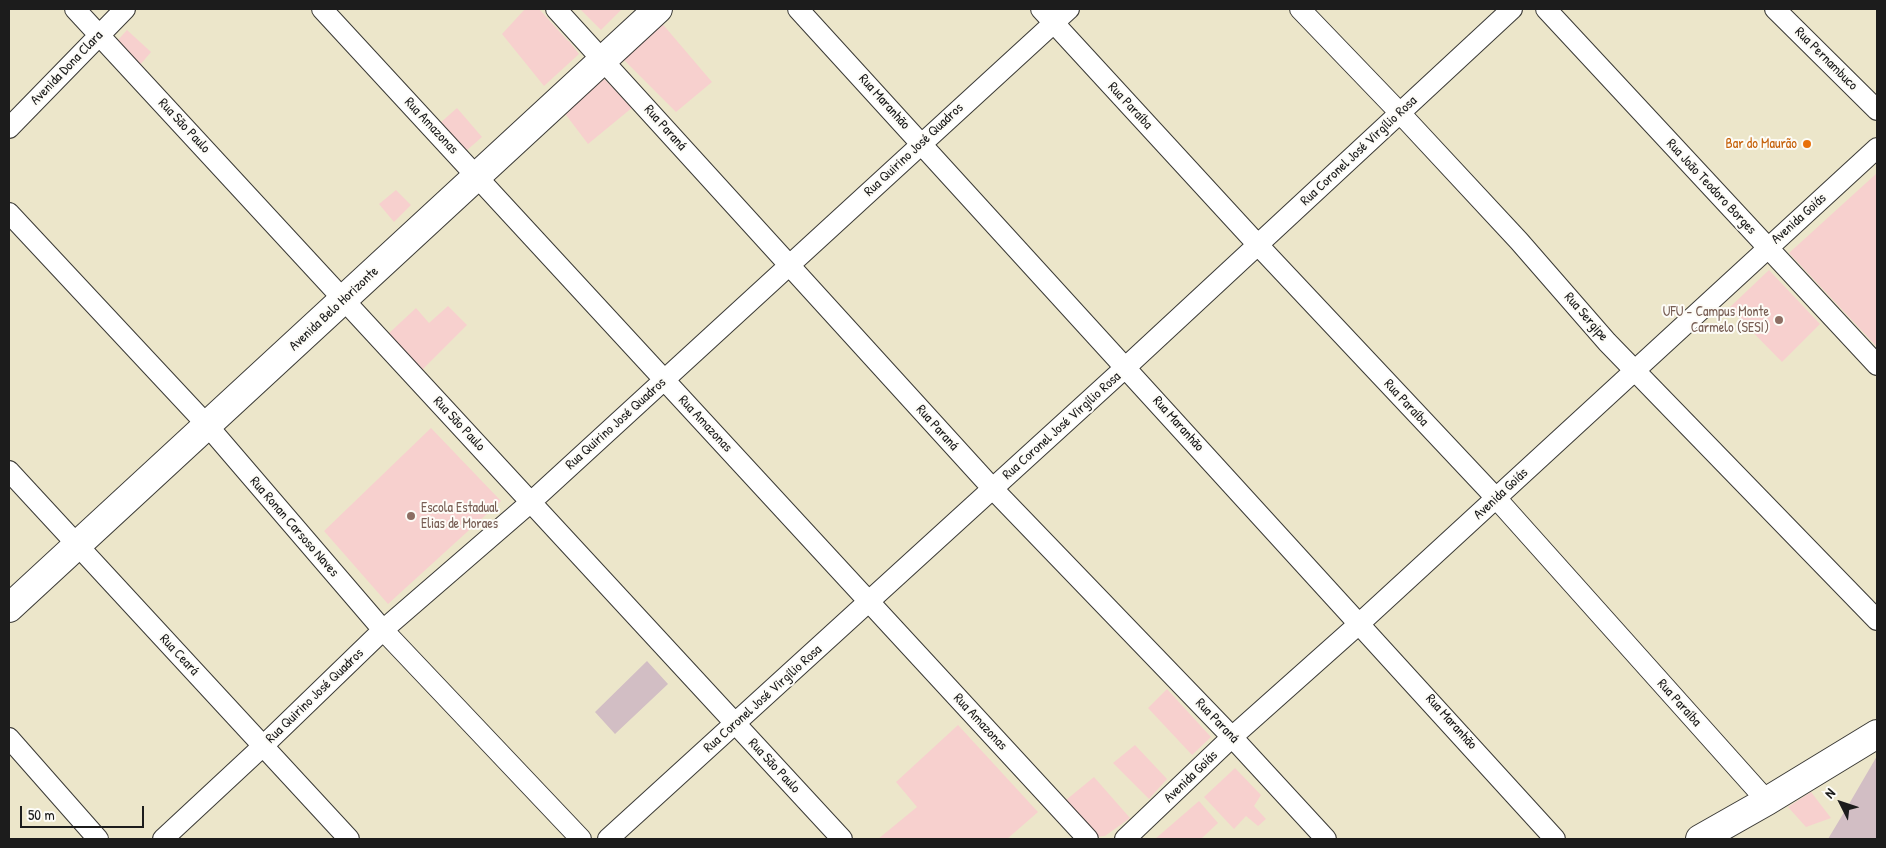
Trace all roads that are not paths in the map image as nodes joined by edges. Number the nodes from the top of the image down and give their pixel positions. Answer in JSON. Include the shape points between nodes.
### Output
{"nodes":[{"id":1,"x":75,"y":9,"type":"edge"},
{"id":2,"x":125,"y":9,"type":"edge"},
{"id":3,"x":322,"y":9,"type":"edge"},
{"id":4,"x":556,"y":9,"type":"edge"},
{"id":5,"x":658,"y":9,"type":"edge"},
{"id":6,"x":798,"y":9,"type":"edge"},
{"id":7,"x":1069,"y":9,"type":"edge"},
{"id":8,"x":1300,"y":9,"type":"edge"},
{"id":9,"x":1512,"y":9,"type":"edge"},
{"id":10,"x":1546,"y":9,"type":"edge"},
{"id":11,"x":1775,"y":9,"type":"edge"},
{"id":12,"x":1047,"y":16,"type":"edge"},
{"id":13,"x":100,"y":34,"type":"junction"},
{"id":14,"x":603,"y":60,"type":"junction"},
{"id":15,"x":1877,"y":110,"type":"edge"},
{"id":16,"x":1400,"y":113,"type":"junction"},
{"id":17,"x":9,"y":128,"type":"edge"},
{"id":18,"x":922,"y":144,"type":"junction"},
{"id":19,"x":1877,"y":148,"type":"edge"},
{"id":20,"x":477,"y":177,"type":"junction"},
{"id":21,"x":9,"y":213,"type":"edge"},
{"id":22,"x":1258,"y":245,"type":"junction"},
{"id":23,"x":1768,"y":248,"type":"junction"},
{"id":24,"x":790,"y":265,"type":"junction"},
{"id":25,"x":344,"y":300,"type":"junction"},
{"id":26,"x":1877,"y":365,"type":"edge"},
{"id":27,"x":1126,"y":367,"type":"junction"},
{"id":28,"x":1634,"y":370,"type":"junction"},
{"id":29,"x":664,"y":380,"type":"junction"},
{"id":30,"x":207,"y":425,"type":"junction"},
{"id":31,"x":9,"y":471,"type":"edge"},
{"id":32,"x":993,"y":489,"type":"junction"},
{"id":33,"x":1496,"y":498,"type":"junction"},
{"id":34,"x":531,"y":502,"type":"junction"},
{"id":35,"x":78,"y":546,"type":"junction"},
{"id":36,"x":870,"y":602,"type":"junction"},
{"id":37,"x":9,"y":608,"type":"edge"},
{"id":38,"x":1877,"y":620,"type":"edge"},
{"id":39,"x":1360,"y":623,"type":"junction"},
{"id":40,"x":383,"y":630,"type":"junction"},
{"id":41,"x":736,"y":724,"type":"junction"},
{"id":42,"x":1877,"y":734,"type":"edge"},
{"id":43,"x":1232,"y":737,"type":"junction"},
{"id":44,"x":9,"y":738,"type":"edge"},
{"id":45,"x":263,"y":746,"type":"junction"},
{"id":46,"x":1767,"y":801,"type":"junction"},
{"id":47,"x":98,"y":839,"type":"edge"},
{"id":48,"x":163,"y":839,"type":"edge"},
{"id":49,"x":349,"y":839,"type":"edge"},
{"id":50,"x":581,"y":839,"type":"edge"},
{"id":51,"x":608,"y":839,"type":"edge"},
{"id":52,"x":842,"y":839,"type":"edge"},
{"id":53,"x":1088,"y":839,"type":"edge"},
{"id":54,"x":1125,"y":839,"type":"edge"},
{"id":55,"x":1326,"y":839,"type":"edge"},
{"id":56,"x":1556,"y":839,"type":"edge"},
{"id":57,"x":1700,"y":839,"type":"edge"}],
"edges":[{"from":1,"to":13,"type":"street","name":"Rua São Paulo"},
{"from":2,"to":13,"type":"street","name":"Avenida Dona Clara"},
{"from":3,"to":20,"type":"street","name":"Rua Amazonas"},
{"from":4,"to":14,"type":"street","name":"Rua Paraná"},
{"from":5,"to":14,"type":"street","name":"Avenida Belo Horizonte"},
{"from":6,"to":18,"type":"street","name":"Rua Maranhão"},
{"from":7,"to":12,"type":"street","name":"Rua Quirino José Quadros"},
{"from":8,"to":16,"type":"street","name":"Rua Sergipe"},
{"from":9,"to":16,"type":"street","name":"Rua Coronel José Virgílio Rosa"},
{"from":10,"to":23,"type":"street","name":"Rua João Teodoro Borges"},
{"from":11,"to":15,"type":"street","name":"Rua Pernambuco"},
{"from":12,"to":18,"type":"street","name":"Rua Quirino José Quadros"},
{"from":12,"to":22,"type":"street","name":"Rua Paraíba"},
{"from":13,"to":17,"type":"street","name":"Avenida Dona Clara"},
{"from":13,"to":25,"type":"street","name":"Rua São Paulo"},
{"from":14,"to":20,"type":"street","name":"Avenida Belo Horizonte"},
{"from":14,"to":24,"type":"street","name":"Rua Paraná"},
{"from":16,"to":22,"type":"street","name":"Rua Coronel José Virgílio Rosa"},
{"from":16,"to":28,"type":"street","name":"Rua Sergipe","via":[[1520,241]]},
{"from":18,"to":24,"type":"street","name":"Rua Quirino José Quadros"},
{"from":18,"to":27,"type":"street","name":"Rua Maranhão"},
{"from":19,"to":23,"type":"street","name":"Avenida Goiás"},
{"from":20,"to":25,"type":"street","name":"Avenida Belo Horizonte"},
{"from":20,"to":29,"type":"street","name":"Rua Amazonas"},
{"from":21,"to":30,"type":"street","name":"Rua Ronan Carsoso Naves"},
{"from":22,"to":27,"type":"street","name":"Rua Coronel José Virgílio Rosa"},
{"from":22,"to":33,"type":"street","name":"Rua Paraíba"},
{"from":23,"to":26,"type":"street","name":"Rua João Teodoro Borges"},
{"from":23,"to":28,"type":"street","name":"Avenida Goiás"},
{"from":24,"to":29,"type":"street","name":"Rua Quirino José Quadros"},
{"from":24,"to":32,"type":"street","name":"Rua Paraná"},
{"from":25,"to":30,"type":"street","name":"Avenida Belo Horizonte"},
{"from":25,"to":34,"type":"street","name":"Rua São Paulo"},
{"from":27,"to":32,"type":"street","name":"Rua Coronel José Virgílio Rosa"},
{"from":27,"to":39,"type":"street","name":"Rua Maranhão"},
{"from":28,"to":33,"type":"street","name":"Avenida Goiás"},
{"from":28,"to":38,"type":"street","name":"Rua Sergipe"},
{"from":29,"to":34,"type":"street","name":"Rua Quirino José Quadros"},
{"from":29,"to":36,"type":"street","name":"Rua Amazonas"},
{"from":30,"to":35,"type":"street","name":"Avenida Belo Horizonte"},
{"from":30,"to":40,"type":"street","name":"Rua Ronan Carsoso Naves"},
{"from":31,"to":35,"type":"street","name":"Rua Ceará"},
{"from":32,"to":36,"type":"street","name":"Rua Coronel José Virgílio Rosa"},
{"from":32,"to":43,"type":"street","name":"Rua Paraná"},
{"from":33,"to":39,"type":"street","name":"Avenida Goiás"},
{"from":33,"to":46,"type":"street","name":"Rua Paraíba"},
{"from":34,"to":40,"type":"street","name":"Rua Quirino José Quadros"},
{"from":34,"to":41,"type":"street","name":"Rua São Paulo"},
{"from":35,"to":37,"type":"street","name":"Avenida Belo Horizonte"},
{"from":35,"to":45,"type":"street","name":"Rua Ceará"},
{"from":36,"to":41,"type":"street","name":"Rua Coronel José Virgílio Rosa"},
{"from":36,"to":53,"type":"street","name":"Rua Amazonas"},
{"from":39,"to":43,"type":"street","name":"Avenida Goiás"},
{"from":39,"to":56,"type":"street","name":"Rua Maranhão"},
{"from":40,"to":45,"type":"street","name":"Rua Quirino José Quadros"},
{"from":40,"to":50,"type":"street","name":"Rua Ronan Carsoso Naves"},
{"from":41,"to":51,"type":"street","name":"Rua Coronel José Virgílio Rosa"},
{"from":41,"to":52,"type":"street","name":"Rua São Paulo"},
{"from":42,"to":46,"type":"street"},
{"from":43,"to":54,"type":"street","name":"Avenida Goiás"},
{"from":43,"to":55,"type":"street","name":"Rua Paraná"},
{"from":44,"to":47,"type":"street"},
{"from":45,"to":48,"type":"street","name":"Rua Quirino José Quadros"},
{"from":45,"to":49,"type":"street","name":"Rua Ceará"},
{"from":46,"to":57,"type":"street"}]}
